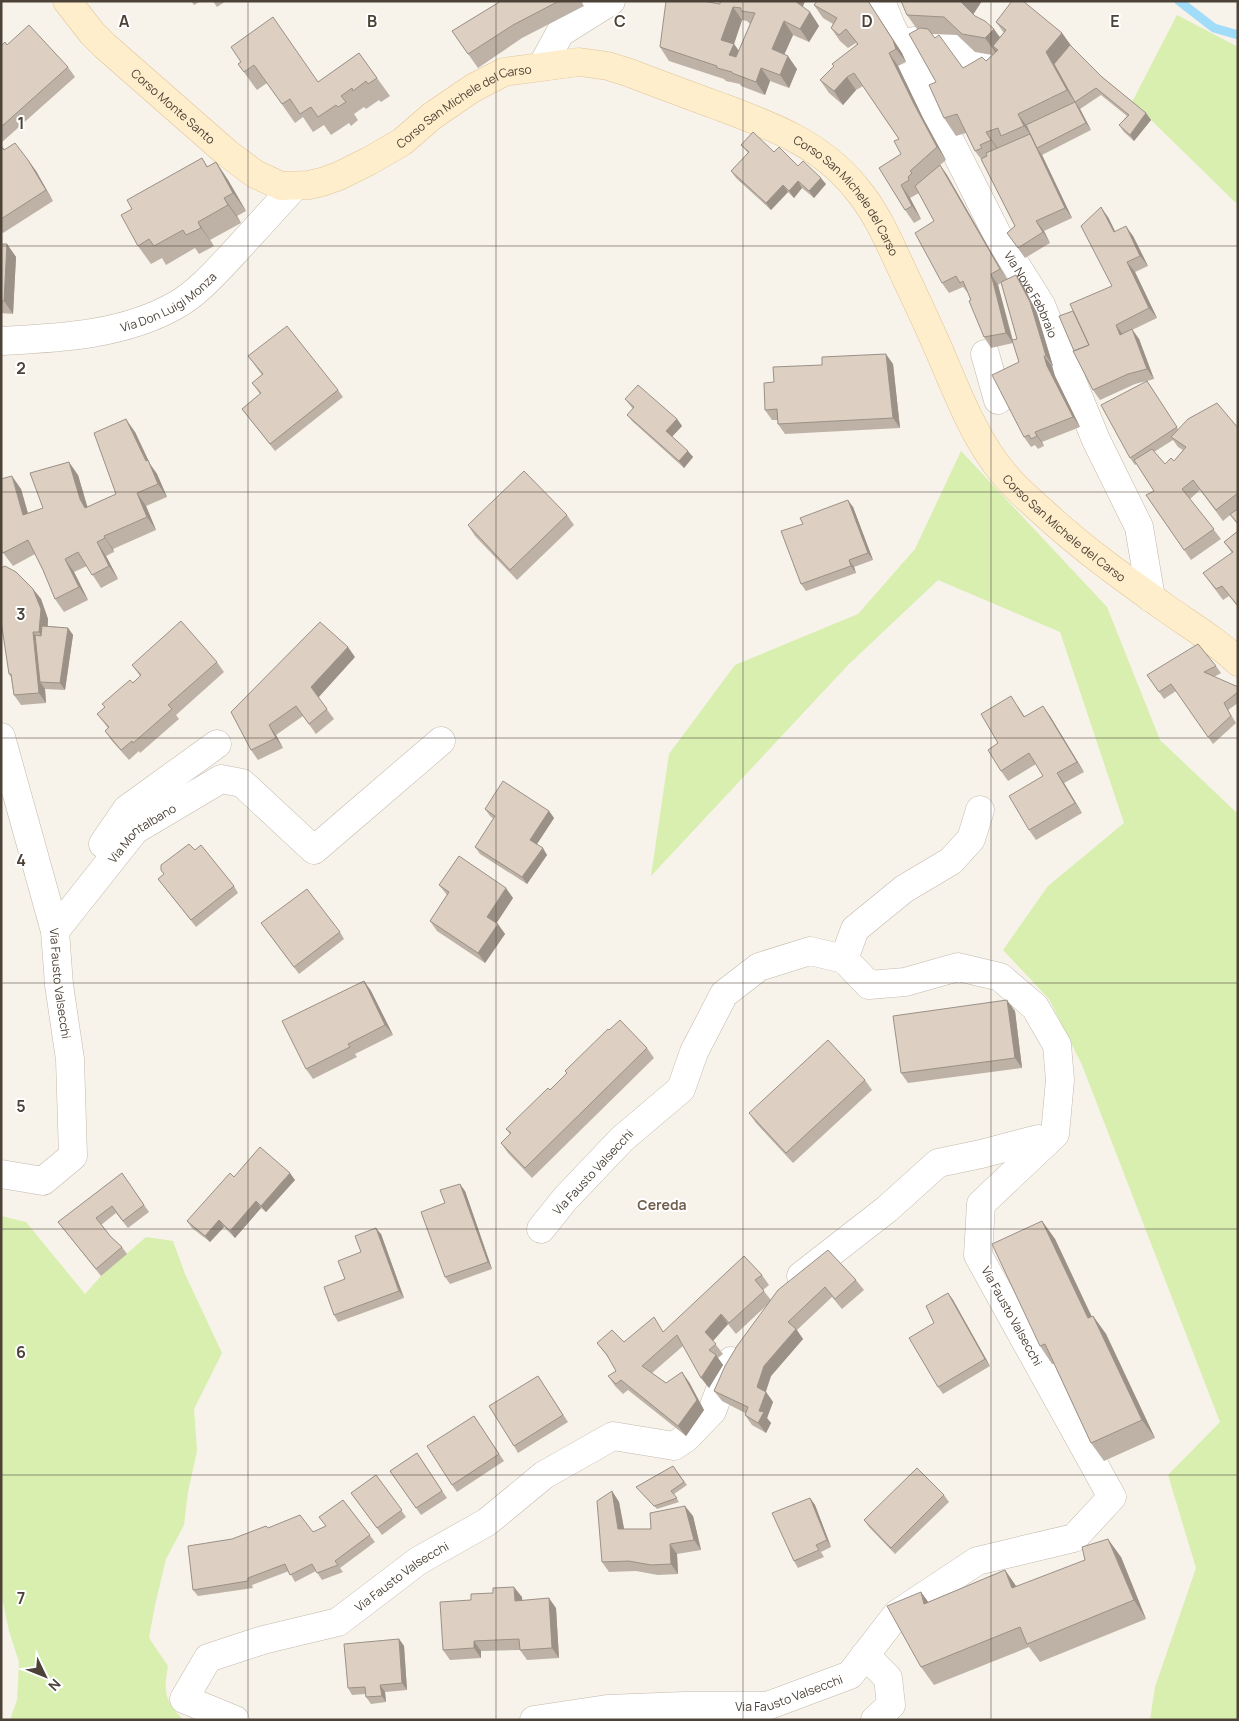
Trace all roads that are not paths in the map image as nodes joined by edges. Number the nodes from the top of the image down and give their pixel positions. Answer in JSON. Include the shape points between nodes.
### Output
{"nodes":[{"id":1,"x":67,"y":1,"type":"edge"},
{"id":2,"x":611,"y":1,"type":"edge"},
{"id":3,"x":881,"y":1,"type":"edge"},
{"id":4,"x":900,"y":44,"type":"junction"},
{"id":5,"x":1014,"y":48,"type":"edge"},
{"id":6,"x":542,"y":66,"type":"junction"},
{"id":7,"x":295,"y":186,"type":"junction"},
{"id":8,"x":1,"y":341,"type":"edge"},
{"id":9,"x":985,"y":354,"type":"edge"},
{"id":10,"x":998,"y":400,"type":"edge"},
{"id":11,"x":1151,"y":598,"type":"junction"},
{"id":12,"x":1238,"y":662,"type":"edge"},
{"id":13,"x":1,"y":737,"type":"edge"},
{"id":14,"x":441,"y":741,"type":"dead end"},
{"id":15,"x":217,"y":744,"type":"dead end"},
{"id":16,"x":980,"y":810,"type":"dead end"},
{"id":17,"x":55,"y":931,"type":"junction"},
{"id":18,"x":844,"y":959,"type":"junction"},
{"id":19,"x":1046,"y":1142,"type":"junction"},
{"id":20,"x":1,"y":1174,"type":"edge"},
{"id":21,"x":541,"y":1229,"type":"dead end"},
{"id":22,"x":784,"y":1290,"type":"edge"},
{"id":23,"x":748,"y":1337,"type":"edge"},
{"id":24,"x":865,"y":1656,"type":"junction"},
{"id":25,"x":235,"y":1720,"type":"edge"},
{"id":26,"x":534,"y":1720,"type":"edge"},
{"id":27,"x":875,"y":1720,"type":"edge"}],
"edges":[{"from":1,"to":7,"type":"main road","name":"Corso Monte Santo","via":[[105,46],[227,153],[269,182]]},
{"from":2,"to":6,"type":"street","via":[[560,33]]},
{"from":3,"to":4,"type":"street","name":"Via Nove Febbraio"},
{"from":4,"to":5,"type":"street","via":[[937,41],[994,66]]},
{"from":4,"to":11,"type":"street","name":"Via Nove Febbraio","via":[[1000,238],[1041,305],[1096,440],[1139,527]]},
{"from":6,"to":7,"type":"main road","name":"Corso San Michele del Carso","via":[[504,72],[473,88],[385,152],[339,176]]},
{"from":6,"to":11,"type":"main road","name":"Corso San Michele del Carso","via":[[579,62],[621,70],[771,126],[816,150],[829,161],[856,187],[881,226],[976,432],[1002,473],[1073,539]]},
{"from":7,"to":8,"type":"street","name":"Via Don Luigi Monza","via":[[212,276],[179,304],[146,319],[99,333]]},
{"from":9,"to":10,"type":"street"},
{"from":11,"to":12,"type":"main road","name":"Corso San Michele del Carso","via":[[1207,636]]},
{"from":13,"to":17,"type":"street","name":"Via Fausto Valsecchi"},
{"from":14,"to":17,"type":"street","name":"Via Montalbano","via":[[314,850],[242,783],[221,779],[135,830]]},
{"from":15,"to":17,"type":"street","name":"Via Montalbano","via":[[127,809],[97,852]]},
{"from":16,"to":18,"type":"street","via":[[971,838],[951,861],[904,889],[854,929]]},
{"from":17,"to":20,"type":"street","name":"Via Fausto Valsecchi","via":[[70,1059],[73,1156],[43,1181]]},
{"from":18,"to":19,"type":"street","name":"Via Fausto Valsecchi","via":[[869,985],[905,982],[958,967],[1000,977],[1035,1008],[1057,1045],[1060,1080],[1055,1134]]},
{"from":18,"to":21,"type":"street","name":"Via Fausto Valsecchi","via":[[810,952],[759,967],[724,994],[694,1052],[681,1089],[622,1139]]},
{"from":19,"to":22,"type":"street","via":[[1038,1139],[938,1163],[887,1209]]},
{"from":19,"to":24,"type":"street","name":"Via Fausto Valsecchi","via":[[981,1204],[978,1255],[1112,1497],[1074,1538],[977,1561],[898,1614]]},
{"from":23,"to":25,"type":"street","name":"Via Fausto Valsecchi","via":[[730,1361],[712,1410],[674,1446],[613,1436],[544,1475],[487,1522],[418,1561],[338,1622],[263,1640],[208,1658],[184,1699]]},
{"from":24,"to":26,"type":"street","name":"Via Fausto Valsecchi","via":[[850,1674],[767,1706],[607,1709]]},
{"from":24,"to":27,"type":"street","via":[[888,1678],[891,1705]]}]}
